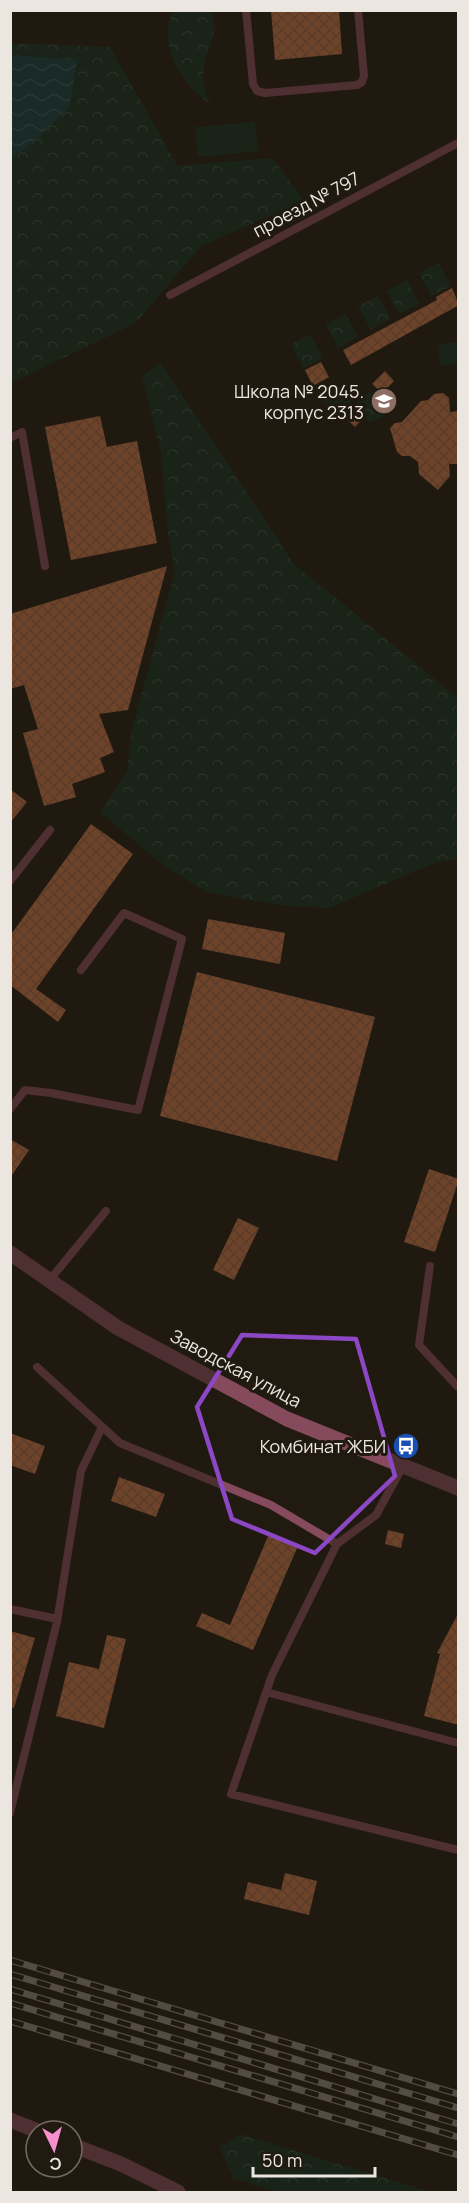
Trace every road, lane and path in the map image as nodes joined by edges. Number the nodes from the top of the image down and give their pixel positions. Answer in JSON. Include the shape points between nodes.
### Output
{"nodes":[{"id":1,"x":246,"y":10,"type":"edge"},
{"id":2,"x":358,"y":10,"type":"edge"},
{"id":3,"x":459,"y":143,"type":"edge"},
{"id":4,"x":170,"y":295,"type":"dead end"},
{"id":5,"x":10,"y":438,"type":"edge"},
{"id":6,"x":45,"y":566,"type":"dead end"},
{"id":7,"x":50,"y":830,"type":"dead end"},
{"id":8,"x":10,"y":881,"type":"edge"},
{"id":9,"x":81,"y":969,"type":"dead end"},
{"id":10,"x":10,"y":1109,"type":"edge"},
{"id":11,"x":106,"y":1211,"type":"dead end"},
{"id":12,"x":10,"y":1253,"type":"edge"},
{"id":13,"x":430,"y":1266,"type":"dead end"},
{"id":14,"x":49,"y":1281,"type":"junction"},
{"id":15,"x":37,"y":1367,"type":"dead end"},
{"id":16,"x":459,"y":1386,"type":"edge"},
{"id":17,"x":102,"y":1427,"type":"junction"},
{"id":18,"x":403,"y":1466,"type":"junction"},
{"id":19,"x":459,"y":1488,"type":"edge"},
{"id":20,"x":338,"y":1544,"type":"junction"},
{"id":21,"x":10,"y":1609,"type":"edge"},
{"id":22,"x":57,"y":1619,"type":"junction"},
{"id":23,"x":266,"y":1692,"type":"junction"},
{"id":24,"x":459,"y":1743,"type":"edge"},
{"id":25,"x":10,"y":1813,"type":"edge"},
{"id":26,"x":459,"y":1850,"type":"edge"},
{"id":27,"x":10,"y":2120,"type":"edge"},
{"id":28,"x":24,"y":2126,"type":"edge"},
{"id":29,"x":84,"y":2150,"type":"edge"},
{"id":30,"x":175,"y":2192,"type":"edge"}],
"edges":[{"from":1,"to":2,"type":"lane","via":[[253,84],[257,91],[265,93],[362,82]]},
{"from":3,"to":4,"type":"lane","name":"проезд № 797"},
{"from":5,"to":6,"type":"lane","via":[[21,432]]},
{"from":7,"to":8,"type":"lane"},
{"from":9,"to":10,"type":"lane","via":[[124,913],[182,939],[138,1110],[25,1090]]},
{"from":11,"to":14,"type":"lane"},
{"from":12,"to":14,"type":"street","name":"Заводская улица"},
{"from":13,"to":16,"type":"lane","via":[[419,1345]]},
{"from":14,"to":18,"type":"street","name":"Заводская улица","via":[[118,1328],[287,1419]]},
{"from":15,"to":17,"type":"lane"},
{"from":17,"to":20,"type":"lane","via":[[120,1443],[271,1505]]},
{"from":17,"to":22,"type":"lane","via":[[81,1471]]},
{"from":18,"to":19,"type":"street","name":"Заводская улица"},
{"from":18,"to":20,"type":"lane","via":[[376,1515]]},
{"from":20,"to":23,"type":"lane"},
{"from":21,"to":22,"type":"lane"},
{"from":22,"to":25,"type":"lane"},
{"from":23,"to":24,"type":"lane"},
{"from":23,"to":26,"type":"lane","via":[[231,1794]]},
{"from":27,"to":28,"type":"street"},
{"from":29,"to":30,"type":"street"}]}
